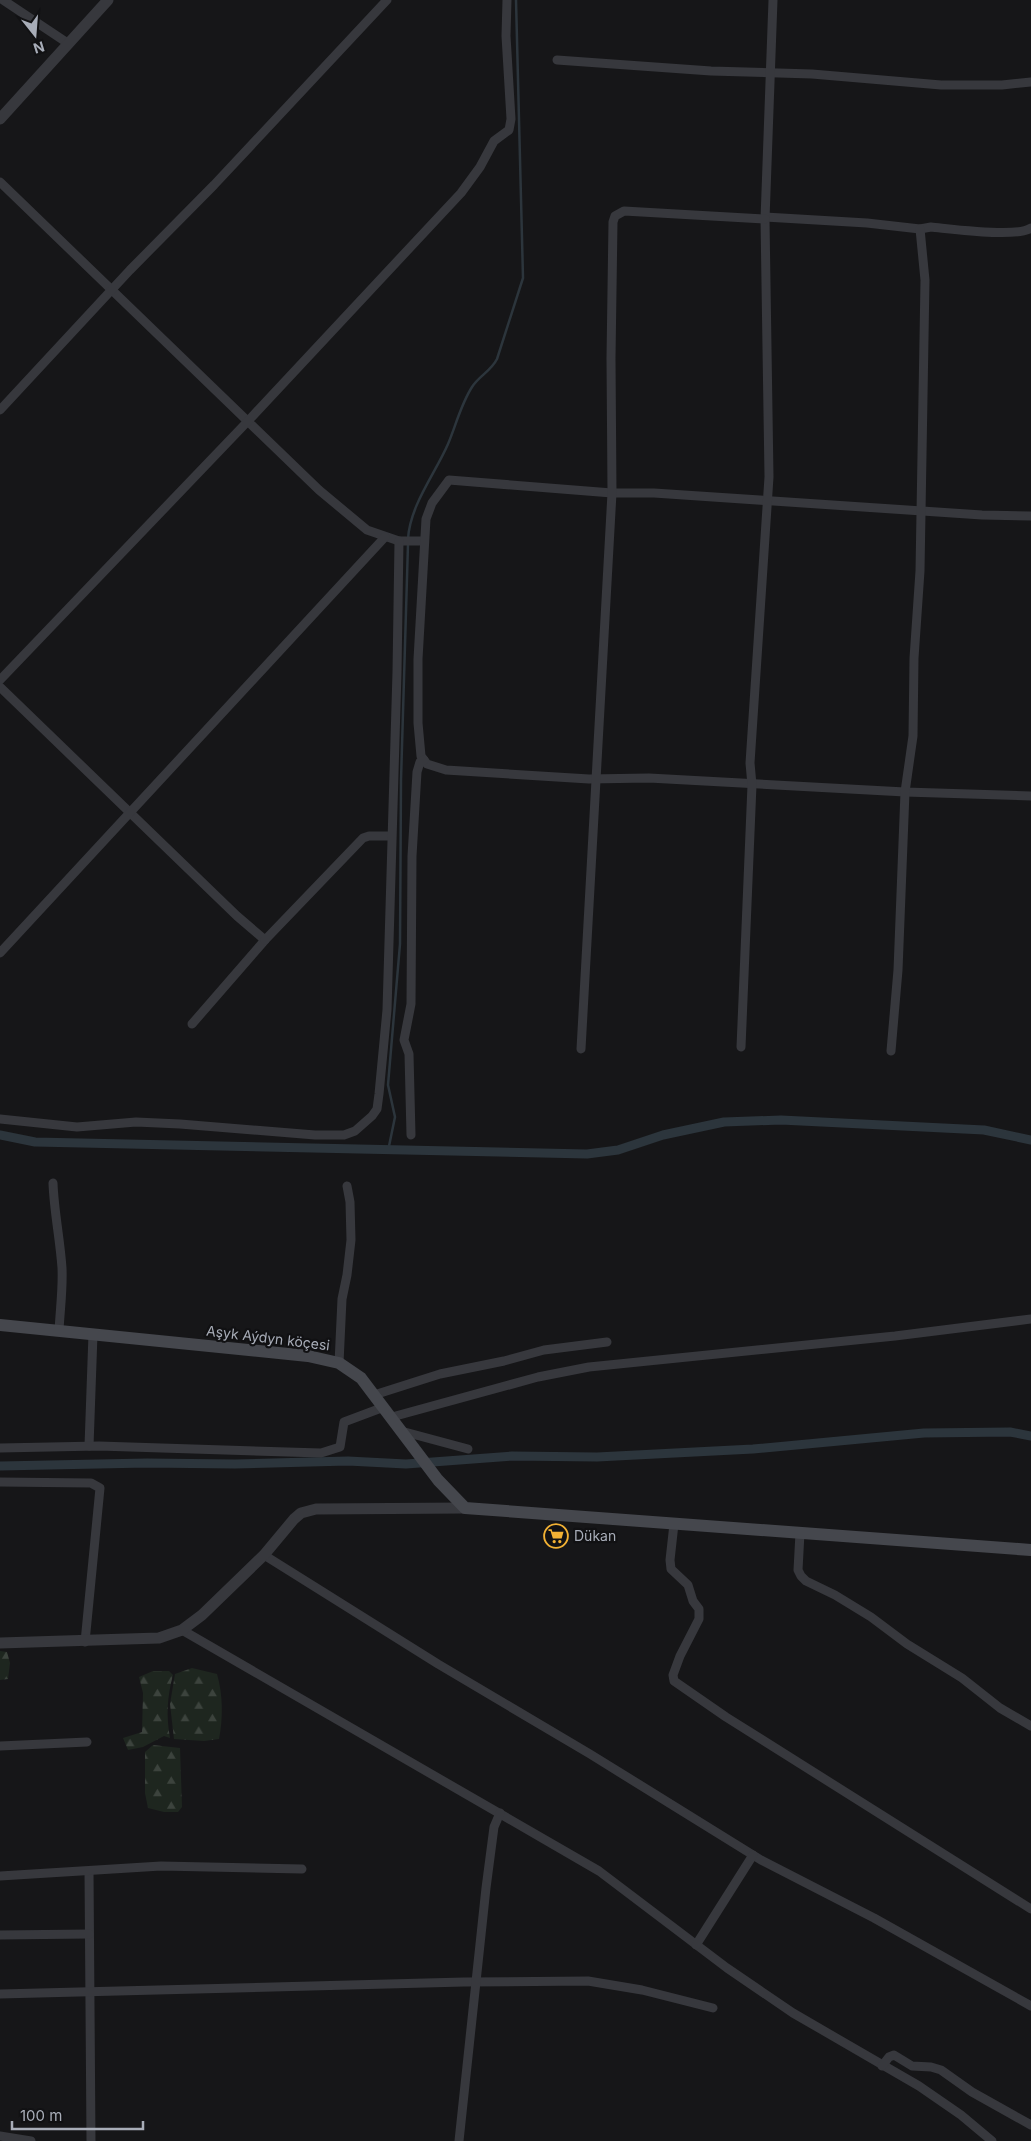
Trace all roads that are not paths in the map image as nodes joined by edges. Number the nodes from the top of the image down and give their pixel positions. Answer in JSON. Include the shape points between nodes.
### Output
{"nodes":[{"id":1,"x":2,"y":0,"type":"edge"},
{"id":2,"x":108,"y":0,"type":"edge"},
{"id":3,"x":388,"y":0,"type":"edge"},
{"id":4,"x":507,"y":0,"type":"edge"},
{"id":5,"x":773,"y":0,"type":"edge"},
{"id":6,"x":69,"y":44,"type":"junction"},
{"id":7,"x":557,"y":60,"type":"dead end"},
{"id":8,"x":771,"y":73,"type":"junction"},
{"id":9,"x":1031,"y":82,"type":"edge"},
{"id":10,"x":0,"y":119,"type":"edge"},
{"id":11,"x":0,"y":182,"type":"edge"},
{"id":12,"x":765,"y":218,"type":"junction"},
{"id":13,"x":1031,"y":228,"type":"edge"},
{"id":14,"x":920,"y":229,"type":"junction"},
{"id":15,"x":111,"y":290,"type":"junction"},
{"id":16,"x":0,"y":410,"type":"edge"},
{"id":17,"x":248,"y":421,"type":"junction"},
{"id":18,"x":612,"y":493,"type":"junction"},
{"id":19,"x":768,"y":502,"type":"junction"},
{"id":20,"x":920,"y":511,"type":"junction"},
{"id":21,"x":1031,"y":516,"type":"edge"},
{"id":22,"x":385,"y":536,"type":"junction"},
{"id":23,"x":421,"y":541,"type":"junction"},
{"id":24,"x":400,"y":542,"type":"junction"},
{"id":25,"x":0,"y":680,"type":"edge"},
{"id":26,"x":0,"y":687,"type":"edge"},
{"id":27,"x":424,"y":760,"type":"junction"},
{"id":28,"x":598,"y":779,"type":"junction"},
{"id":29,"x":752,"y":783,"type":"junction"},
{"id":30,"x":905,"y":792,"type":"junction"},
{"id":31,"x":1031,"y":796,"type":"edge"},
{"id":32,"x":131,"y":812,"type":"junction"},
{"id":33,"x":391,"y":836,"type":"junction"},
{"id":34,"x":265,"y":940,"type":"junction"},
{"id":35,"x":0,"y":953,"type":"edge"},
{"id":36,"x":192,"y":1024,"type":"dead end"},
{"id":37,"x":741,"y":1046,"type":"dead end"},
{"id":38,"x":581,"y":1049,"type":"dead end"},
{"id":39,"x":891,"y":1051,"type":"dead end"},
{"id":40,"x":0,"y":1119,"type":"edge"},
{"id":41,"x":411,"y":1135,"type":"dead end"},
{"id":42,"x":53,"y":1182,"type":"dead end"},
{"id":43,"x":347,"y":1186,"type":"dead end"},
{"id":44,"x":1031,"y":1319,"type":"edge"},
{"id":45,"x":0,"y":1325,"type":"edge"},
{"id":46,"x":59,"y":1331,"type":"junction"},
{"id":47,"x":93,"y":1334,"type":"junction"},
{"id":48,"x":607,"y":1342,"type":"dead end"},
{"id":49,"x":339,"y":1363,"type":"junction"},
{"id":50,"x":374,"y":1394,"type":"junction"},
{"id":51,"x":388,"y":1412,"type":"junction"},
{"id":52,"x":404,"y":1435,"type":"junction"},
{"id":53,"x":89,"y":1446,"type":"junction"},
{"id":54,"x":0,"y":1448,"type":"edge"},
{"id":55,"x":468,"y":1449,"type":"dead end"},
{"id":56,"x":0,"y":1482,"type":"edge"},
{"id":57,"x":465,"y":1508,"type":"junction"},
{"id":58,"x":674,"y":1524,"type":"junction"},
{"id":59,"x":800,"y":1533,"type":"junction"},
{"id":60,"x":1031,"y":1550,"type":"edge"},
{"id":61,"x":264,"y":1555,"type":"junction"},
{"id":62,"x":182,"y":1630,"type":"junction"},
{"id":63,"x":85,"y":1642,"type":"junction"},
{"id":64,"x":0,"y":1643,"type":"edge"},
{"id":65,"x":1031,"y":1726,"type":"edge"},
{"id":66,"x":87,"y":1742,"type":"dead end"},
{"id":67,"x":0,"y":1746,"type":"edge"},
{"id":68,"x":500,"y":1813,"type":"junction"},
{"id":69,"x":753,"y":1855,"type":"junction"},
{"id":70,"x":302,"y":1869,"type":"dead end"},
{"id":71,"x":89,"y":1871,"type":"junction"},
{"id":72,"x":0,"y":1876,"type":"edge"},
{"id":73,"x":1031,"y":1909,"type":"edge"},
{"id":74,"x":89,"y":1934,"type":"junction"},
{"id":75,"x":0,"y":1935,"type":"edge"},
{"id":76,"x":696,"y":1945,"type":"junction"},
{"id":77,"x":476,"y":1982,"type":"junction"},
{"id":78,"x":90,"y":1992,"type":"junction"},
{"id":79,"x":0,"y":1994,"type":"edge"},
{"id":80,"x":1031,"y":2006,"type":"edge"},
{"id":81,"x":713,"y":2008,"type":"dead end"},
{"id":82,"x":882,"y":2066,"type":"junction"},
{"id":83,"x":1031,"y":2125,"type":"edge"},
{"id":84,"x":0,"y":2136,"type":"edge"},
{"id":85,"x":31,"y":2141,"type":"edge"},
{"id":86,"x":91,"y":2141,"type":"edge"},
{"id":87,"x":459,"y":2141,"type":"edge"},
{"id":88,"x":992,"y":2141,"type":"edge"}],
"edges":[{"from":1,"to":6,"type":"street"},
{"from":2,"to":6,"type":"street"},
{"from":3,"to":15,"type":"street"},
{"from":4,"to":17,"type":"street","via":[[509,130],[494,141],[461,193]]},
{"from":5,"to":8,"type":"street"},
{"from":6,"to":10,"type":"street"},
{"from":7,"to":8,"type":"street"},
{"from":8,"to":9,"type":"street","via":[[941,85],[1002,86]]},
{"from":8,"to":12,"type":"street"},
{"from":11,"to":15,"type":"street"},
{"from":12,"to":14,"type":"street","via":[[867,222]]},
{"from":12,"to":18,"type":"street","via":[[628,211],[618,212],[615,216]]},
{"from":12,"to":19,"type":"street"},
{"from":13,"to":14,"type":"street","via":[[1012,233]]},
{"from":14,"to":20,"type":"street","via":[[925,280]]},
{"from":15,"to":16,"type":"street"},
{"from":15,"to":17,"type":"street"},
{"from":17,"to":22,"type":"street","via":[[319,490],[367,530]]},
{"from":17,"to":25,"type":"street"},
{"from":18,"to":19,"type":"street"},
{"from":18,"to":23,"type":"street","via":[[449,480],[432,503]]},
{"from":18,"to":28,"type":"street"},
{"from":19,"to":20,"type":"street"},
{"from":19,"to":29,"type":"street","via":[[750,763]]},
{"from":20,"to":21,"type":"street"},
{"from":20,"to":30,"type":"street","via":[[913,736]]},
{"from":22,"to":24,"type":"street"},
{"from":22,"to":32,"type":"street"},
{"from":23,"to":24,"type":"street"},
{"from":23,"to":27,"type":"street","via":[[418,722]]},
{"from":24,"to":33,"type":"street"},
{"from":26,"to":32,"type":"street"},
{"from":27,"to":28,"type":"street","via":[[446,770]]},
{"from":27,"to":41,"type":"street","via":[[417,772],[412,856],[411,1004],[404,1040],[409,1054]]},
{"from":28,"to":29,"type":"street"},
{"from":28,"to":38,"type":"street"},
{"from":29,"to":30,"type":"street"},
{"from":29,"to":37,"type":"street"},
{"from":30,"to":31,"type":"street"},
{"from":30,"to":39,"type":"street","via":[[898,970]]},
{"from":32,"to":34,"type":"street"},
{"from":32,"to":35,"type":"street"},
{"from":33,"to":34,"type":"street","via":[[363,838]]},
{"from":33,"to":40,"type":"street","via":[[387,1010],[379,1094],[377,1109],[355,1131],[344,1135],[315,1135],[136,1122],[77,1127]]},
{"from":34,"to":36,"type":"street"},
{"from":42,"to":46,"type":"street","via":[[62,1271]]},
{"from":43,"to":49,"type":"street","via":[[350,1240],[342,1299]]},
{"from":44,"to":51,"type":"street","via":[[589,1367]]},
{"from":45,"to":46,"type":"main road","name":"Aşyk Aýdyn köçesi"},
{"from":46,"to":47,"type":"main road","name":"Aşyk Aýdyn köçesi"},
{"from":47,"to":49,"type":"main road","name":"Aşyk Aýdyn köçesi","via":[[308,1356]]},
{"from":47,"to":53,"type":"street"},
{"from":48,"to":50,"type":"street","via":[[544,1350],[440,1374]]},
{"from":49,"to":50,"type":"main road","name":"Aşyk Aýdyn köçesi","via":[[361,1378]]},
{"from":50,"to":51,"type":"main road","name":"Aşyk Aýdyn köçesi"},
{"from":51,"to":52,"type":"main road","name":"Aşyk Aýdyn köçesi"},
{"from":51,"to":53,"type":"street","via":[[344,1422],[340,1447],[321,1453]]},
{"from":52,"to":55,"type":"street","via":[[446,1441]]},
{"from":52,"to":57,"type":"main road","name":"Aşyk Aýdyn köçesi","via":[[438,1480]]},
{"from":53,"to":54,"type":"street"},
{"from":56,"to":63,"type":"street","via":[[91,1483],[100,1488]]},
{"from":57,"to":58,"type":"main road"},
{"from":57,"to":61,"type":"street","via":[[316,1508],[294,1519]]},
{"from":58,"to":59,"type":"main road"},
{"from":58,"to":73,"type":"street","via":[[671,1569],[688,1585],[693,1602],[699,1609],[699,1618],[680,1656],[674,1680],[726,1717]]},
{"from":59,"to":60,"type":"main road"},
{"from":59,"to":65,"type":"street","via":[[798,1570],[806,1581],[871,1617],[962,1678],[1000,1708]]},
{"from":61,"to":62,"type":"street"},
{"from":61,"to":69,"type":"street"},
{"from":62,"to":63,"type":"street","via":[[159,1638]]},
{"from":62,"to":68,"type":"street"},
{"from":63,"to":64,"type":"street"},
{"from":66,"to":67,"type":"street"},
{"from":68,"to":76,"type":"street","via":[[599,1870]]},
{"from":68,"to":77,"type":"street","via":[[494,1827]]},
{"from":69,"to":76,"type":"street"},
{"from":69,"to":80,"type":"street","via":[[890,1926]]},
{"from":70,"to":71,"type":"street","via":[[161,1866]]},
{"from":71,"to":72,"type":"street"},
{"from":71,"to":74,"type":"street"},
{"from":74,"to":75,"type":"street"},
{"from":74,"to":78,"type":"street"},
{"from":76,"to":82,"type":"street","via":[[793,2012]]},
{"from":77,"to":78,"type":"street"},
{"from":77,"to":81,"type":"street","via":[[588,1981],[642,1990]]},
{"from":77,"to":87,"type":"street"},
{"from":78,"to":79,"type":"street"},
{"from":78,"to":86,"type":"street"},
{"from":82,"to":83,"type":"street","via":[[894,2055],[912,2066],[941,2070],[972,2092]]},
{"from":82,"to":88,"type":"street","via":[[919,2086]]},
{"from":84,"to":85,"type":"street"}]}
